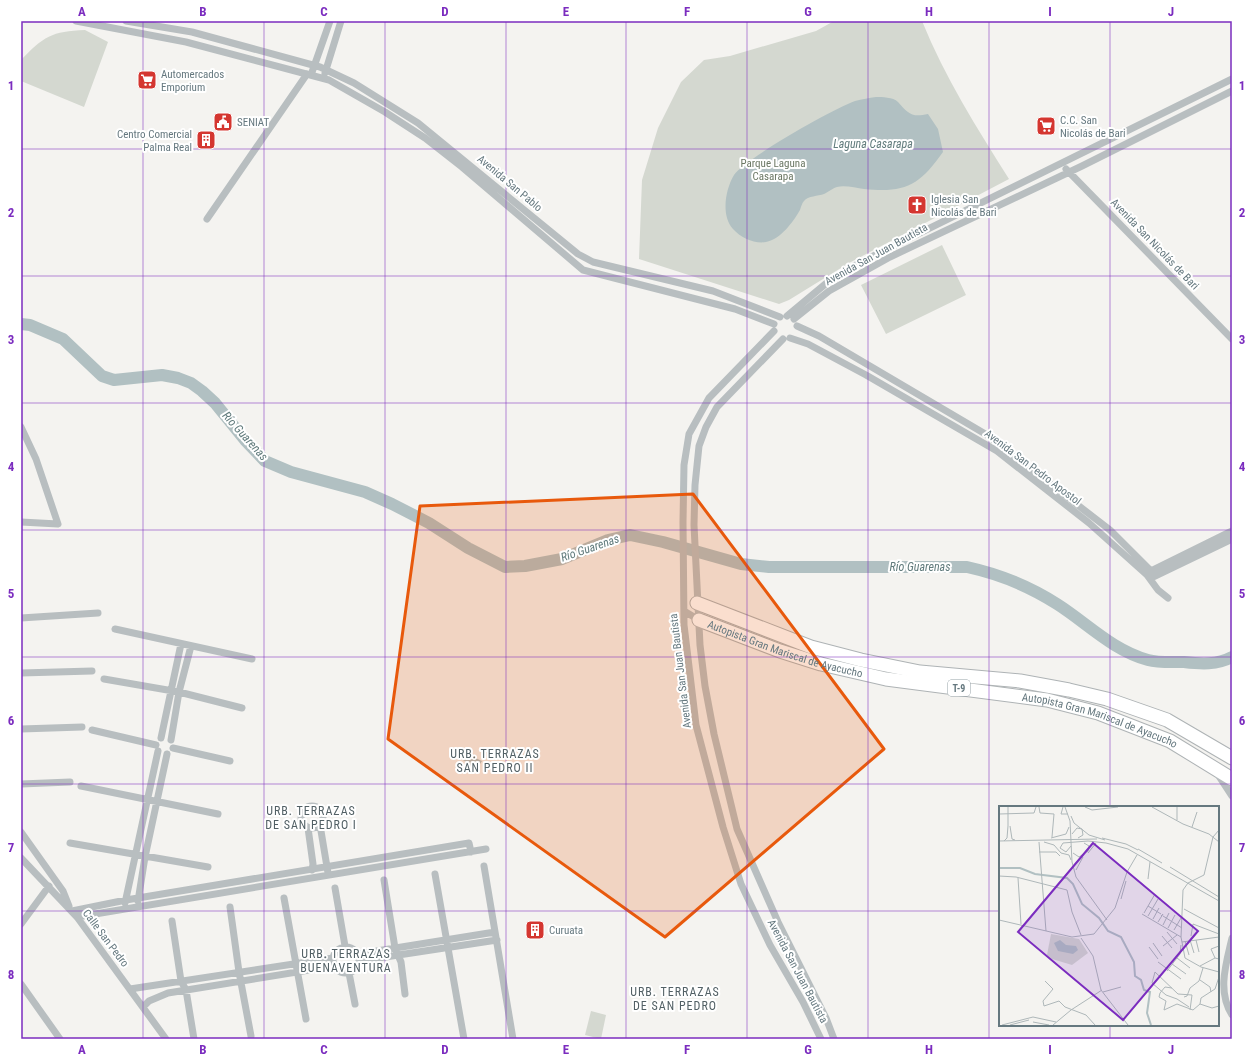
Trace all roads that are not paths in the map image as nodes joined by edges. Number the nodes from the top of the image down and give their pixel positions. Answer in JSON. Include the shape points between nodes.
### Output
{"nodes":[{"id":1,"x":76,"y":21,"type":"edge"},
{"id":2,"x":126,"y":21,"type":"edge"},
{"id":3,"x":330,"y":21,"type":"edge"},
{"id":4,"x":341,"y":21,"type":"edge"},
{"id":5,"x":222,"y":40,"type":"junction"},
{"id":6,"x":234,"y":44,"type":"junction"},
{"id":7,"x":219,"y":50,"type":"junction"},
{"id":8,"x":232,"y":53,"type":"junction"},
{"id":9,"x":315,"y":65,"type":"junction"},
{"id":10,"x":326,"y":69,"type":"junction"},
{"id":11,"x":309,"y":75,"type":"junction"},
{"id":12,"x":323,"y":79,"type":"junction"},
{"id":13,"x":1232,"y":79,"type":"edge"},
{"id":14,"x":1232,"y":91,"type":"edge"},
{"id":15,"x":409,"y":117,"type":"junction"},
{"id":16,"x":404,"y":125,"type":"junction"},
{"id":17,"x":1061,"y":164,"type":"junction"},
{"id":18,"x":1068,"y":172,"type":"junction"},
{"id":19,"x":488,"y":178,"type":"junction"},
{"id":20,"x":483,"y":185,"type":"junction"},
{"id":21,"x":207,"y":219,"type":"dead end"},
{"id":22,"x":578,"y":254,"type":"junction"},
{"id":23,"x":574,"y":263,"type":"junction"},
{"id":24,"x":790,"y":319,"type":"junction"},
{"id":25,"x":774,"y":327,"type":"junction"},
{"id":26,"x":786,"y":338,"type":"junction"},
{"id":27,"x":1232,"y":339,"type":"edge"},
{"id":28,"x":21,"y":428,"type":"edge"},
{"id":29,"x":21,"y":522,"type":"edge"},
{"id":30,"x":1232,"y":531,"type":"edge"},
{"id":31,"x":1232,"y":539,"type":"edge"},
{"id":32,"x":1158,"y":572,"type":"junction"},
{"id":33,"x":1147,"y":575,"type":"junction"},
{"id":34,"x":1168,"y":598,"type":"dead end"},
{"id":35,"x":697,"y":603,"type":"junction"},
{"id":36,"x":684,"y":610,"type":"junction"},
{"id":37,"x":98,"y":613,"type":"dead end"},
{"id":38,"x":21,"y":618,"type":"edge"},
{"id":39,"x":699,"y":620,"type":"junction"},
{"id":40,"x":115,"y":629,"type":"dead end"},
{"id":41,"x":181,"y":644,"type":"junction"},
{"id":42,"x":191,"y":646,"type":"junction"},
{"id":43,"x":252,"y":659,"type":"dead end"},
{"id":44,"x":92,"y":671,"type":"dead end"},
{"id":45,"x":21,"y":673,"type":"edge"},
{"id":46,"x":104,"y":679,"type":"dead end"},
{"id":47,"x":171,"y":690,"type":"junction"},
{"id":48,"x":179,"y":692,"type":"junction"},
{"id":49,"x":242,"y":708,"type":"dead end"},
{"id":50,"x":82,"y":727,"type":"dead end"},
{"id":51,"x":21,"y":729,"type":"edge"},
{"id":52,"x":92,"y":730,"type":"dead end"},
{"id":53,"x":161,"y":738,"type":"junction"},
{"id":54,"x":171,"y":740,"type":"junction"},
{"id":55,"x":157,"y":748,"type":"junction"},
{"id":56,"x":170,"y":751,"type":"junction"},
{"id":57,"x":1232,"y":758,"type":"edge"},
{"id":58,"x":230,"y":761,"type":"dead end"},
{"id":59,"x":1213,"y":767,"type":"junction"},
{"id":60,"x":1232,"y":779,"type":"edge"},
{"id":61,"x":70,"y":782,"type":"dead end"},
{"id":62,"x":21,"y":784,"type":"edge"},
{"id":63,"x":81,"y":786,"type":"dead end"},
{"id":64,"x":1232,"y":796,"type":"edge"},
{"id":65,"x":152,"y":800,"type":"junction"},
{"id":66,"x":218,"y":814,"type":"dead end"},
{"id":67,"x":319,"y":826,"type":"junction"},
{"id":68,"x":308,"y":828,"type":"junction"},
{"id":69,"x":21,"y":832,"type":"edge"},
{"id":70,"x":70,"y":842,"type":"dead end"},
{"id":71,"x":458,"y":846,"type":"junction"},
{"id":72,"x":486,"y":849,"type":"dead end"},
{"id":73,"x":471,"y":852,"type":"junction"},
{"id":74,"x":458,"y":854,"type":"junction"},
{"id":75,"x":137,"y":855,"type":"junction"},
{"id":76,"x":145,"y":857,"type":"junction"},
{"id":77,"x":21,"y":858,"type":"edge"},
{"id":78,"x":484,"y":866,"type":"dead end"},
{"id":79,"x":208,"y":867,"type":"dead end"},
{"id":80,"x":325,"y":868,"type":"junction"},
{"id":81,"x":312,"y":870,"type":"junction"},
{"id":82,"x":435,"y":874,"type":"dead end"},
{"id":83,"x":328,"y":876,"type":"junction"},
{"id":84,"x":384,"y":880,"type":"dead end"},
{"id":85,"x":49,"y":886,"type":"junction"},
{"id":86,"x":335,"y":888,"type":"dead end"},
{"id":87,"x":284,"y":898,"type":"dead end"},
{"id":88,"x":138,"y":899,"type":"junction"},
{"id":89,"x":126,"y":900,"type":"junction"},
{"id":90,"x":230,"y":907,"type":"dead end"},
{"id":91,"x":21,"y":908,"type":"edge"},
{"id":92,"x":136,"y":908,"type":"junction"},
{"id":93,"x":124,"y":910,"type":"junction"},
{"id":94,"x":73,"y":912,"type":"junction"},
{"id":95,"x":28,"y":914,"type":"junction"},
{"id":96,"x":172,"y":921,"type":"dead end"},
{"id":97,"x":21,"y":924,"type":"edge"},
{"id":98,"x":495,"y":932,"type":"junction"},
{"id":99,"x":1232,"y":938,"type":"edge"},
{"id":100,"x":446,"y":940,"type":"junction"},
{"id":101,"x":497,"y":940,"type":"junction"},
{"id":102,"x":345,"y":946,"type":"junction"},
{"id":103,"x":395,"y":948,"type":"junction"},
{"id":104,"x":448,"y":948,"type":"junction"},
{"id":105,"x":398,"y":955,"type":"junction"},
{"id":106,"x":359,"y":958,"type":"junction"},
{"id":107,"x":333,"y":962,"type":"junction"},
{"id":108,"x":294,"y":964,"type":"junction"},
{"id":109,"x":239,"y":972,"type":"junction"},
{"id":110,"x":297,"y":972,"type":"junction"},
{"id":111,"x":349,"y":973,"type":"junction"},
{"id":112,"x":181,"y":981,"type":"junction"},
{"id":113,"x":241,"y":981,"type":"junction"},
{"id":114,"x":21,"y":984,"type":"edge"},
{"id":115,"x":130,"y":989,"type":"junction"},
{"id":116,"x":186,"y":990,"type":"junction"},
{"id":117,"x":406,"y":994,"type":"dead end"},
{"id":118,"x":355,"y":1004,"type":"dead end"},
{"id":119,"x":143,"y":1007,"type":"junction"},
{"id":120,"x":1232,"y":1015,"type":"edge"},
{"id":121,"x":306,"y":1019,"type":"dead end"},
{"id":122,"x":251,"y":1036,"type":"dead end"},
{"id":123,"x":60,"y":1039,"type":"edge"},
{"id":124,"x":166,"y":1039,"type":"edge"},
{"id":125,"x":194,"y":1039,"type":"edge"},
{"id":126,"x":464,"y":1039,"type":"edge"},
{"id":127,"x":513,"y":1039,"type":"edge"},
{"id":128,"x":821,"y":1039,"type":"edge"},
{"id":129,"x":834,"y":1039,"type":"edge"}],
"edges":[{"from":1,"to":7,"type":"street","name":"Avenida San Pablo"},
{"from":2,"to":5,"type":"street","name":"Avenida San Pablo","via":[[192,32]]},
{"from":3,"to":9,"type":"street"},
{"from":4,"to":10,"type":"street"},
{"from":5,"to":6,"type":"street","name":"Avenida San Pablo"},
{"from":5,"to":7,"type":"street"},
{"from":6,"to":8,"type":"street"},
{"from":6,"to":9,"type":"street","name":"Avenida San Pablo"},
{"from":7,"to":8,"type":"street","name":"Avenida San Pablo"},
{"from":8,"to":11,"type":"street","name":"Avenida San Pablo"},
{"from":9,"to":10,"type":"street","name":"Avenida San Pablo"},
{"from":9,"to":11,"type":"street"},
{"from":10,"to":12,"type":"street"},
{"from":10,"to":15,"type":"street","name":"Avenida San Pablo"},
{"from":11,"to":12,"type":"street","name":"Avenida San Pablo"},
{"from":11,"to":21,"type":"street"},
{"from":12,"to":16,"type":"street","name":"Avenida San Pablo","via":[[342,87]]},
{"from":13,"to":17,"type":"street","name":"Avenida San Juan Bautista"},
{"from":14,"to":18,"type":"street","name":"Avenida San Juan Bautista"},
{"from":15,"to":16,"type":"street"},
{"from":15,"to":19,"type":"street","name":"Avenida San Pablo"},
{"from":16,"to":20,"type":"street","name":"Avenida San Pablo","via":[[425,138]]},
{"from":17,"to":18,"type":"street","name":"Avenida San Nicolás de Bari"},
{"from":17,"to":24,"type":"street","name":"Avenida San Juan Bautista","via":[[851,267],[829,281]]},
{"from":18,"to":24,"type":"street","name":"Avenida San Juan Bautista","via":[[878,263],[829,291]]},
{"from":18,"to":27,"type":"street","name":"Avenida San Nicolás de Bari"},
{"from":19,"to":20,"type":"street"},
{"from":19,"to":22,"type":"street","name":"Avenida San Pablo"},
{"from":20,"to":23,"type":"street","name":"Avenida San Pablo"},
{"from":22,"to":23,"type":"street"},
{"from":22,"to":24,"type":"street","name":"Avenida San Pablo","via":[[593,262],[713,291]]},
{"from":23,"to":25,"type":"street","name":"Avenida San Pablo","via":[[583,270],[760,317]]},
{"from":24,"to":25,"type":"street","name":"Avenida San Juan Bautista"},
{"from":24,"to":26,"type":"street","name":"Avenida San Juan Bautista","via":[[795,333]]},
{"from":24,"to":32,"type":"street","name":"Avenida San Pedro Apostol","via":[[987,435],[1110,530],[1152,571]]},
{"from":25,"to":26,"type":"street","via":[[777,336]]},
{"from":25,"to":36,"type":"street","name":"Avenida San Juan Bautista","via":[[709,398],[689,434],[686,448],[683,522]]},
{"from":26,"to":33,"type":"street","name":"Avenida San Pedro Apostol","via":[[808,344],[866,375],[997,451],[1089,523]]},
{"from":26,"to":35,"type":"street","name":"Avenida San Juan Bautista","via":[[717,407],[699,446],[694,525]]},
{"from":28,"to":29,"type":"street","via":[[36,459],[58,524]]},
{"from":30,"to":32,"type":"street"},
{"from":31,"to":32,"type":"street"},
{"from":32,"to":33,"type":"street","via":[[1153,577]]},
{"from":33,"to":34,"type":"street","name":"Avenida San Pedro Apostol"},
{"from":35,"to":36,"type":"street"},
{"from":35,"to":39,"type":"street","name":"Avenida San Juan Bautista"},
{"from":35,"to":57,"type":"highway","name":"Autopista Gran Mariscal de Ayacucho","number":"T-9","via":[[811,647],[861,660],[920,672],[1020,681],[1107,699],[1167,720]]},
{"from":36,"to":39,"type":"street","name":"Autopista Gran Mariscal de Ayacucho","number":"T-9"},
{"from":36,"to":128,"type":"street","name":"Avenida San Juan Bautista","via":[[696,725],[725,834],[741,884],[770,945]]},
{"from":37,"to":38,"type":"street"},
{"from":39,"to":59,"type":"highway","name":"Autopista Gran Mariscal de Ayacucho","number":"T-9","via":[[780,652],[821,664],[886,679],[1046,700],[1098,713],[1170,741]]},
{"from":39,"to":129,"type":"street","name":"Avenida San Juan Bautista","via":[[705,686],[737,829]]},
{"from":40,"to":41,"type":"street"},
{"from":41,"to":42,"type":"street"},
{"from":41,"to":47,"type":"street"},
{"from":42,"to":43,"type":"street"},
{"from":42,"to":48,"type":"street"},
{"from":44,"to":45,"type":"street"},
{"from":46,"to":47,"type":"street"},
{"from":47,"to":48,"type":"street"},
{"from":47,"to":53,"type":"street"},
{"from":48,"to":49,"type":"street"},
{"from":48,"to":54,"type":"street"},
{"from":50,"to":51,"type":"street"},
{"from":52,"to":55,"type":"street"},
{"from":53,"to":54,"type":"street"},
{"from":53,"to":55,"type":"street"},
{"from":54,"to":56,"type":"street"},
{"from":55,"to":56,"type":"street","via":[[162,754]]},
{"from":55,"to":65,"type":"street"},
{"from":56,"to":58,"type":"street"},
{"from":56,"to":65,"type":"street"},
{"from":59,"to":60,"type":"highway","name":"Autopista Gran Mariscal de Ayacucho","number":"T-9"},
{"from":59,"to":64,"type":"street"},
{"from":61,"to":62,"type":"street"},
{"from":63,"to":65,"type":"street"},
{"from":65,"to":66,"type":"street"},
{"from":65,"to":75,"type":"street"},
{"from":65,"to":76,"type":"street"},
{"from":67,"to":68,"type":"street"},
{"from":67,"to":68,"type":"street","via":[[323,820],[322,811],[310,806],[300,815],[303,825]]},
{"from":67,"to":80,"type":"street"},
{"from":68,"to":81,"type":"street"},
{"from":69,"to":94,"type":"street","via":[[63,891]]},
{"from":70,"to":75,"type":"street"},
{"from":71,"to":73,"type":"street","via":[[469,843]]},
{"from":71,"to":74,"type":"street"},
{"from":71,"to":80,"type":"street"},
{"from":72,"to":73,"type":"street"},
{"from":73,"to":74,"type":"street"},
{"from":74,"to":83,"type":"street"},
{"from":75,"to":76,"type":"street"},
{"from":75,"to":89,"type":"street"},
{"from":76,"to":79,"type":"street"},
{"from":76,"to":88,"type":"street"},
{"from":77,"to":85,"type":"street","name":"Calle San Pedro"},
{"from":78,"to":98,"type":"street"},
{"from":80,"to":81,"type":"street"},
{"from":80,"to":83,"type":"street"},
{"from":81,"to":88,"type":"street"},
{"from":82,"to":100,"type":"street"},
{"from":83,"to":92,"type":"street"},
{"from":84,"to":103,"type":"street"},
{"from":85,"to":94,"type":"street","name":"Calle San Pedro"},
{"from":85,"to":95,"type":"street"},
{"from":86,"to":102,"type":"street"},
{"from":87,"to":108,"type":"street"},
{"from":88,"to":89,"type":"street"},
{"from":88,"to":92,"type":"street"},
{"from":89,"to":93,"type":"street"},
{"from":89,"to":94,"type":"street"},
{"from":90,"to":109,"type":"street"},
{"from":91,"to":95,"type":"street"},
{"from":92,"to":93,"type":"street"},
{"from":93,"to":94,"type":"street"},
{"from":94,"to":115,"type":"street","name":"Calle San Pedro"},
{"from":95,"to":97,"type":"street"},
{"from":96,"to":112,"type":"street"},
{"from":98,"to":100,"type":"street"},
{"from":98,"to":101,"type":"street"},
{"from":99,"to":120,"type":"street","via":[[1223,979],[1224,992]]},
{"from":100,"to":103,"type":"street"},
{"from":100,"to":104,"type":"street"},
{"from":101,"to":104,"type":"street"},
{"from":101,"to":127,"type":"street"},
{"from":102,"to":106,"type":"street","via":[[355,950]]},
{"from":102,"to":107,"type":"street","via":[[337,950]]},
{"from":103,"to":105,"type":"street"},
{"from":103,"to":106,"type":"street"},
{"from":104,"to":105,"type":"street"},
{"from":104,"to":126,"type":"street"},
{"from":105,"to":106,"type":"street"},
{"from":105,"to":117,"type":"street"},
{"from":106,"to":111,"type":"street","via":[[356,969]]},
{"from":107,"to":108,"type":"street"},
{"from":107,"to":110,"type":"street"},
{"from":107,"to":111,"type":"street","via":[[340,972]]},
{"from":108,"to":109,"type":"street"},
{"from":108,"to":110,"type":"street"},
{"from":109,"to":112,"type":"street"},
{"from":109,"to":113,"type":"street"},
{"from":110,"to":113,"type":"street"},
{"from":110,"to":121,"type":"street"},
{"from":111,"to":118,"type":"street"},
{"from":112,"to":115,"type":"street"},
{"from":112,"to":116,"type":"street"},
{"from":113,"to":116,"type":"street"},
{"from":113,"to":122,"type":"street"},
{"from":114,"to":123,"type":"street"},
{"from":115,"to":119,"type":"street","name":"Calle San Pedro"},
{"from":116,"to":119,"type":"street","via":[[168,993],[149,1001]]},
{"from":116,"to":125,"type":"street"},
{"from":119,"to":124,"type":"street","name":"Calle San Pedro"}]}
